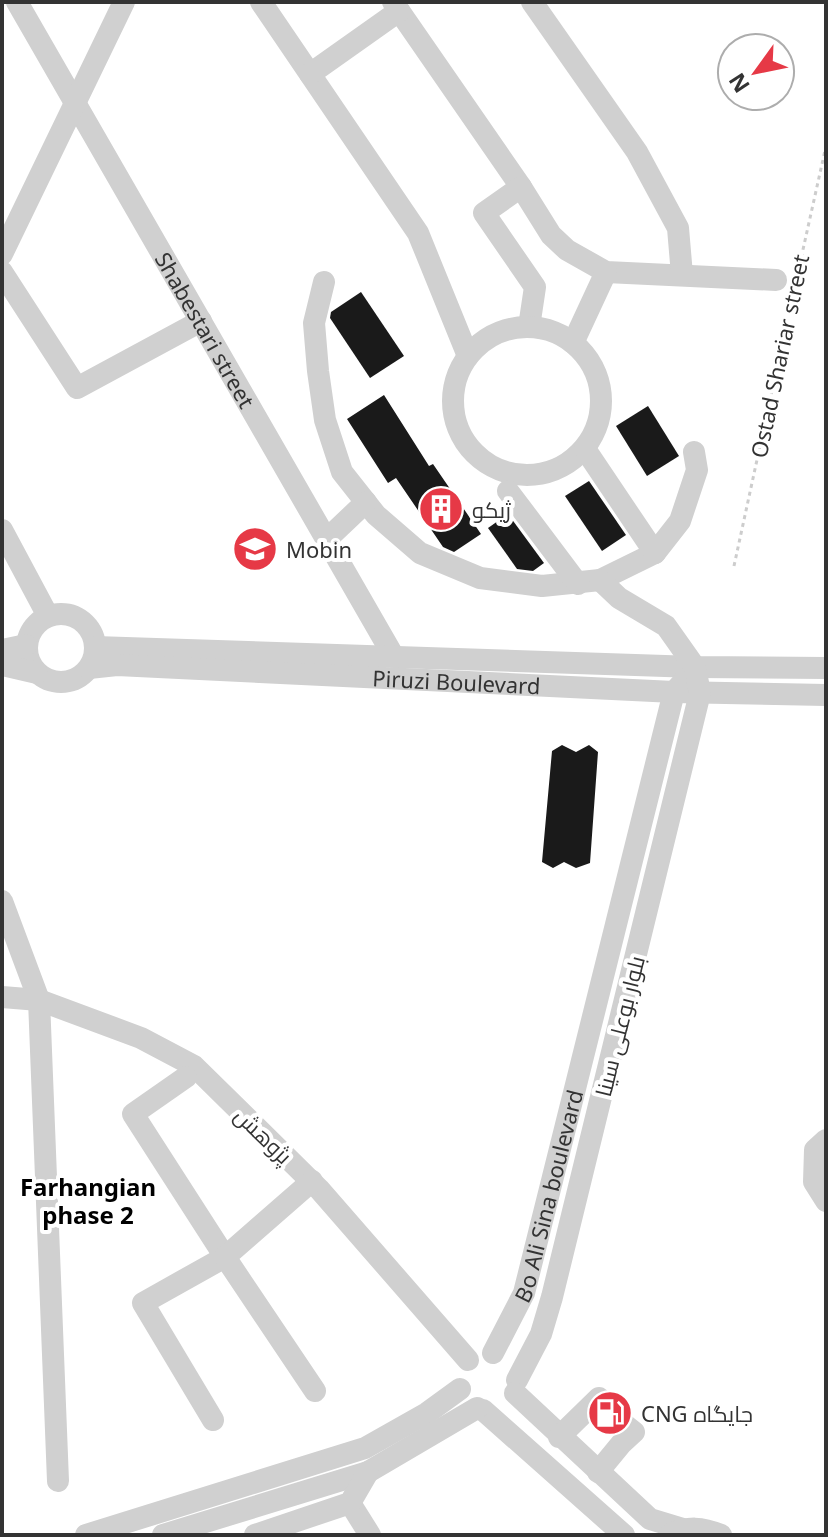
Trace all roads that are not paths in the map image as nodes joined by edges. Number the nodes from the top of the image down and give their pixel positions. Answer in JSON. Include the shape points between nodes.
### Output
{"nodes":[{"id":1,"x":17,"y":2,"type":"edge"},
{"id":2,"x":124,"y":2,"type":"edge"},
{"id":3,"x":261,"y":2,"type":"edge"},
{"id":4,"x":534,"y":4,"type":"edge"},
{"id":5,"x":396,"y":6,"type":"edge"},
{"id":6,"x":310,"y":74,"type":"junction"},
{"id":7,"x":75,"y":104,"type":"junction"},
{"id":8,"x":521,"y":187,"type":"junction"},
{"id":9,"x":2,"y":254,"type":"edge"},
{"id":10,"x":2,"y":272,"type":"edge"},
{"id":11,"x":606,"y":272,"type":"junction"},
{"id":12,"x":682,"y":275,"type":"junction"},
{"id":13,"x":776,"y":280,"type":"dead end"},
{"id":14,"x":324,"y":282,"type":"dead end"},
{"id":15,"x":201,"y":321,"type":"junction"},
{"id":16,"x":529,"y":327,"type":"junction"},
{"id":17,"x":573,"y":343,"type":"junction"},
{"id":18,"x":468,"y":356,"type":"junction"},
{"id":19,"x":585,"y":449,"type":"junction"},
{"id":20,"x":694,"y":452,"type":"dead end"},
{"id":21,"x":508,"y":491,"type":"dead end"},
{"id":22,"x":366,"y":502,"type":"junction"},
{"id":23,"x":2,"y":530,"type":"edge"},
{"id":24,"x":327,"y":539,"type":"junction"},
{"id":25,"x":655,"y":553,"type":"junction"},
{"id":26,"x":589,"y":582,"type":"junction"},
{"id":27,"x":48,"y":616,"type":"junction"},
{"id":28,"x":26,"y":645,"type":"junction"},
{"id":29,"x":2,"y":650,"type":"edge"},
{"id":30,"x":394,"y":657,"type":"junction"},
{"id":31,"x":92,"y":658,"type":"junction"},
{"id":32,"x":2,"y":665,"type":"edge"},
{"id":33,"x":695,"y":667,"type":"junction"},
{"id":34,"x":826,"y":668,"type":"edge"},
{"id":35,"x":37,"y":673,"type":"junction"},
{"id":36,"x":674,"y":692,"type":"junction"},
{"id":37,"x":700,"y":693,"type":"junction"},
{"id":38,"x":826,"y":695,"type":"edge"},
{"id":39,"x":2,"y":901,"type":"edge"},
{"id":40,"x":2,"y":997,"type":"edge"},
{"id":41,"x":39,"y":1000,"type":"junction"},
{"id":42,"x":186,"y":1077,"type":"dead end"},
{"id":43,"x":826,"y":1140,"type":"edge"},
{"id":44,"x":312,"y":1181,"type":"junction"},
{"id":45,"x":826,"y":1201,"type":"edge"},
{"id":46,"x":225,"y":1257,"type":"junction"},
{"id":47,"x":493,"y":1353,"type":"junction"},
{"id":48,"x":468,"y":1360,"type":"junction"},
{"id":49,"x":516,"y":1386,"type":"junction"},
{"id":50,"x":460,"y":1389,"type":"junction"},
{"id":51,"x":315,"y":1391,"type":"dead end"},
{"id":52,"x":480,"y":1409,"type":"junction"},
{"id":53,"x":213,"y":1420,"type":"dead end"},
{"id":54,"x":559,"y":1437,"type":"junction"},
{"id":55,"x":368,"y":1472,"type":"junction"},
{"id":56,"x":598,"y":1472,"type":"junction"},
{"id":57,"x":58,"y":1481,"type":"dead end"},
{"id":58,"x":350,"y":1503,"type":"junction"},
{"id":59,"x":284,"y":1531,"type":"edge"},
{"id":60,"x":676,"y":1532,"type":"edge"},
{"id":61,"x":86,"y":1535,"type":"edge"},
{"id":62,"x":163,"y":1535,"type":"edge"},
{"id":63,"x":255,"y":1535,"type":"edge"},
{"id":64,"x":370,"y":1535,"type":"edge"},
{"id":65,"x":624,"y":1535,"type":"edge"},
{"id":66,"x":721,"y":1535,"type":"edge"}],
"edges":[{"from":1,"to":7,"type":"street","name":"Shabestari street"},
{"from":2,"to":7,"type":"street"},
{"from":3,"to":6,"type":"street"},
{"from":4,"to":12,"type":"street","via":[[637,152],[678,228]]},
{"from":5,"to":6,"type":"street"},
{"from":5,"to":8,"type":"street"},
{"from":6,"to":18,"type":"street","via":[[418,233]]},
{"from":7,"to":9,"type":"street"},
{"from":7,"to":15,"type":"street","name":"Shabestari street"},
{"from":8,"to":11,"type":"street","via":[[551,235]]},
{"from":8,"to":16,"type":"street","via":[[484,213],[535,287]]},
{"from":10,"to":15,"type":"street","via":[[77,388]]},
{"from":11,"to":12,"type":"street"},
{"from":11,"to":17,"type":"street"},
{"from":12,"to":13,"type":"street"},
{"from":14,"to":22,"type":"street","via":[[314,323],[325,420],[342,472]]},
{"from":15,"to":24,"type":"street","name":"Shabestari street"},
{"from":16,"to":17,"type":"street","via":[[553,331]]},
{"from":16,"to":18,"type":"street","via":[[506,330]]},
{"from":17,"to":19,"type":"street","via":[[594,371],[602,405]]},
{"from":18,"to":19,"type":"street","via":[[456,379],[458,429],[472,451],[492,467],[516,475],[542,475],[565,466]]},
{"from":19,"to":25,"type":"street"},
{"from":20,"to":25,"type":"street","via":[[697,470],[680,521]]},
{"from":21,"to":26,"type":"street"},
{"from":22,"to":24,"type":"street"},
{"from":22,"to":26,"type":"street","via":[[420,553],[480,578],[542,586]]},
{"from":23,"to":27,"type":"street"},
{"from":24,"to":30,"type":"street","name":"Shabestari street"},
{"from":25,"to":26,"type":"street"},
{"from":26,"to":33,"type":"street","via":[[666,626]]},
{"from":27,"to":28,"type":"street","via":[[37,622]]},
{"from":27,"to":31,"type":"street","via":[[61,613],[85,623],[92,634]]},
{"from":28,"to":29,"type":"street"},
{"from":28,"to":35,"type":"street"},
{"from":30,"to":31,"type":"street","name":"Piruzi Boulevard"},
{"from":30,"to":33,"type":"street","name":"Piruzi Boulevard"},
{"from":31,"to":35,"type":"street","via":[[81,676],[71,681],[47,680]]},
{"from":31,"to":36,"type":"street","name":"Piruzi Boulevard","via":[[117,665]]},
{"from":32,"to":35,"type":"street"},
{"from":33,"to":34,"type":"street","name":"Piruzi Boulevard"},
{"from":33,"to":36,"type":"street","name":"Bo Ali Sina boulevard"},
{"from":33,"to":37,"type":"street","name":"بلوار بوعلی سینا"},
{"from":36,"to":37,"type":"street","name":"Piruzi Boulevard"},
{"from":36,"to":47,"type":"street","name":"Bo Ali Sina boulevard","via":[[524,1293]]},
{"from":37,"to":38,"type":"street","name":"Piruzi Boulevard"},
{"from":37,"to":49,"type":"street","name":"بلوار بوعلی سینا","via":[[552,1297]]},
{"from":39,"to":41,"type":"street"},
{"from":40,"to":41,"type":"street","name":"پژوهش"},
{"from":41,"to":44,"type":"street","name":"پژوهش","via":[[141,1038],[194,1066]]},
{"from":41,"to":57,"type":"street"},
{"from":42,"to":46,"type":"street","via":[[133,1114]]},
{"from":43,"to":45,"type":"street","via":[[815,1150],[814,1182]]},
{"from":44,"to":46,"type":"street"},
{"from":44,"to":48,"type":"street","name":"پژوهش"},
{"from":46,"to":51,"type":"street"},
{"from":46,"to":53,"type":"street","via":[[143,1303]]},
{"from":47,"to":48,"type":"street"},
{"from":47,"to":49,"type":"street","via":[[513,1368]]},
{"from":48,"to":50,"type":"street"},
{"from":49,"to":52,"type":"street","via":[[507,1403]]},
{"from":49,"to":54,"type":"street"},
{"from":50,"to":52,"type":"street","via":[[469,1404]]},
{"from":50,"to":61,"type":"street","via":[[365,1448]]},
{"from":52,"to":55,"type":"street"},
{"from":52,"to":65,"type":"street"},
{"from":54,"to":56,"type":"street"},
{"from":54,"to":56,"type":"street","via":[[599,1398],[634,1432]]},
{"from":55,"to":58,"type":"street"},
{"from":55,"to":62,"type":"street"},
{"from":56,"to":60,"type":"street","via":[[650,1519]]},
{"from":58,"to":59,"type":"street"},
{"from":58,"to":64,"type":"street"},
{"from":59,"to":63,"type":"street"},
{"from":60,"to":66,"type":"street","via":[[703,1528]]}]}
